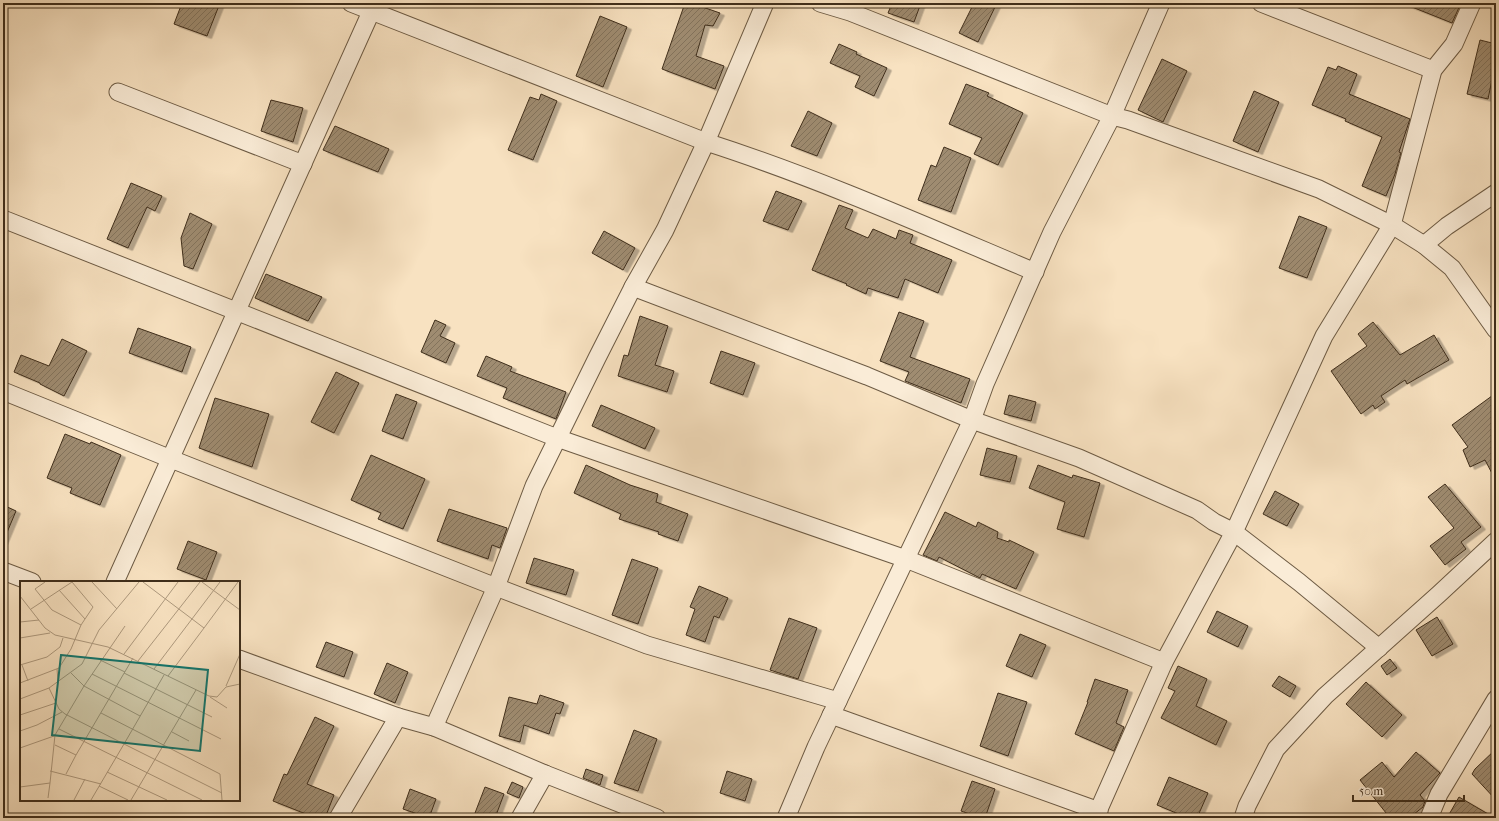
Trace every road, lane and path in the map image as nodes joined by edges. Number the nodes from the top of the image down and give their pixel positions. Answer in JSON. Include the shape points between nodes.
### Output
{"nodes":[{"id":1,"x":351,"y":3,"type":"edge"},
{"id":2,"x":765,"y":3,"type":"edge"},
{"id":3,"x":820,"y":3,"type":"edge"},
{"id":4,"x":1161,"y":3,"type":"edge"},
{"id":5,"x":1261,"y":3,"type":"edge"},
{"id":6,"x":1472,"y":3,"type":"edge"},
{"id":7,"x":374,"y":7,"type":"edge"},
{"id":8,"x":1433,"y":70,"type":"junction"},
{"id":9,"x":118,"y":92,"type":"dead end"},
{"id":10,"x":1112,"y":116,"type":"junction"},
{"id":11,"x":706,"y":142,"type":"junction"},
{"id":12,"x":303,"y":164,"type":"junction"},
{"id":13,"x":1496,"y":193,"type":"edge"},
{"id":14,"x":3,"y":219,"type":"edge"},
{"id":15,"x":1392,"y":225,"type":"junction"},
{"id":16,"x":1424,"y":245,"type":"junction"},
{"id":17,"x":1035,"y":272,"type":"junction"},
{"id":18,"x":633,"y":287,"type":"junction"},
{"id":19,"x":237,"y":311,"type":"junction"},
{"id":20,"x":1496,"y":330,"type":"edge"},
{"id":21,"x":3,"y":391,"type":"edge"},
{"id":22,"x":972,"y":420,"type":"junction"},
{"id":23,"x":557,"y":438,"type":"junction"},
{"id":24,"x":171,"y":459,"type":"junction"},
{"id":25,"x":1234,"y":532,"type":"junction"},
{"id":26,"x":1496,"y":542,"type":"edge"},
{"id":27,"x":906,"y":559,"type":"junction"},
{"id":28,"x":3,"y":571,"type":"edge"},
{"id":29,"x":29,"y":581,"type":"edge"},
{"id":30,"x":115,"y":581,"type":"edge"},
{"id":31,"x":496,"y":587,"type":"junction"},
{"id":32,"x":1379,"y":648,"type":"junction"},
{"id":33,"x":240,"y":659,"type":"edge"},
{"id":34,"x":1164,"y":662,"type":"junction"},
{"id":35,"x":1496,"y":699,"type":"edge"},
{"id":36,"x":835,"y":708,"type":"junction"},
{"id":37,"x":398,"y":717,"type":"junction"},
{"id":38,"x":434,"y":727,"type":"junction"},
{"id":39,"x":545,"y":774,"type":"junction"},
{"id":40,"x":1097,"y":815,"type":"edge"},
{"id":41,"x":338,"y":818,"type":"edge"},
{"id":42,"x":520,"y":818,"type":"edge"},
{"id":43,"x":657,"y":818,"type":"edge"},
{"id":44,"x":786,"y":818,"type":"edge"},
{"id":45,"x":1242,"y":818,"type":"edge"},
{"id":46,"x":1429,"y":818,"type":"edge"}],
"edges":[{"from":1,"to":7,"type":"street"},
{"from":2,"to":11,"type":"street"},
{"from":3,"to":10,"type":"street","via":[[850,12]]},
{"from":4,"to":10,"type":"street"},
{"from":5,"to":8,"type":"street"},
{"from":6,"to":8,"type":"street","via":[[1454,44]]},
{"from":7,"to":11,"type":"street"},
{"from":7,"to":12,"type":"street"},
{"from":8,"to":15,"type":"street"},
{"from":9,"to":12,"type":"street"},
{"from":10,"to":15,"type":"street","via":[[1319,189]]},
{"from":10,"to":17,"type":"street","via":[[1052,232]]},
{"from":11,"to":17,"type":"street","via":[[753,157],[876,205]]},
{"from":11,"to":18,"type":"street","via":[[665,230]]},
{"from":12,"to":19,"type":"street"},
{"from":13,"to":16,"type":"street"},
{"from":14,"to":19,"type":"street"},
{"from":15,"to":16,"type":"street"},
{"from":15,"to":25,"type":"street","via":[[1324,336]]},
{"from":16,"to":20,"type":"street","via":[[1452,268]]},
{"from":17,"to":22,"type":"street","via":[[985,384]]},
{"from":18,"to":22,"type":"street","via":[[868,376]]},
{"from":18,"to":23,"type":"street"},
{"from":19,"to":23,"type":"street"},
{"from":19,"to":24,"type":"street"},
{"from":21,"to":24,"type":"street"},
{"from":22,"to":25,"type":"street","via":[[1079,458],[1197,510]]},
{"from":22,"to":27,"type":"street"},
{"from":23,"to":27,"type":"street"},
{"from":23,"to":31,"type":"street","via":[[534,486]]},
{"from":24,"to":30,"type":"street"},
{"from":24,"to":31,"type":"street"},
{"from":25,"to":32,"type":"street"},
{"from":25,"to":34,"type":"street"},
{"from":26,"to":32,"type":"street"},
{"from":27,"to":34,"type":"street"},
{"from":27,"to":36,"type":"street"},
{"from":28,"to":29,"type":"street"},
{"from":31,"to":36,"type":"street","via":[[647,644]]},
{"from":31,"to":38,"type":"street"},
{"from":32,"to":45,"type":"street","via":[[1325,696],[1276,749]]},
{"from":33,"to":37,"type":"street"},
{"from":34,"to":40,"type":"street"},
{"from":35,"to":46,"type":"street","via":[[1439,794]]},
{"from":36,"to":40,"type":"street"},
{"from":36,"to":44,"type":"street"},
{"from":37,"to":38,"type":"street"},
{"from":37,"to":41,"type":"street"},
{"from":38,"to":39,"type":"street"},
{"from":39,"to":42,"type":"street"},
{"from":39,"to":43,"type":"street"}]}
